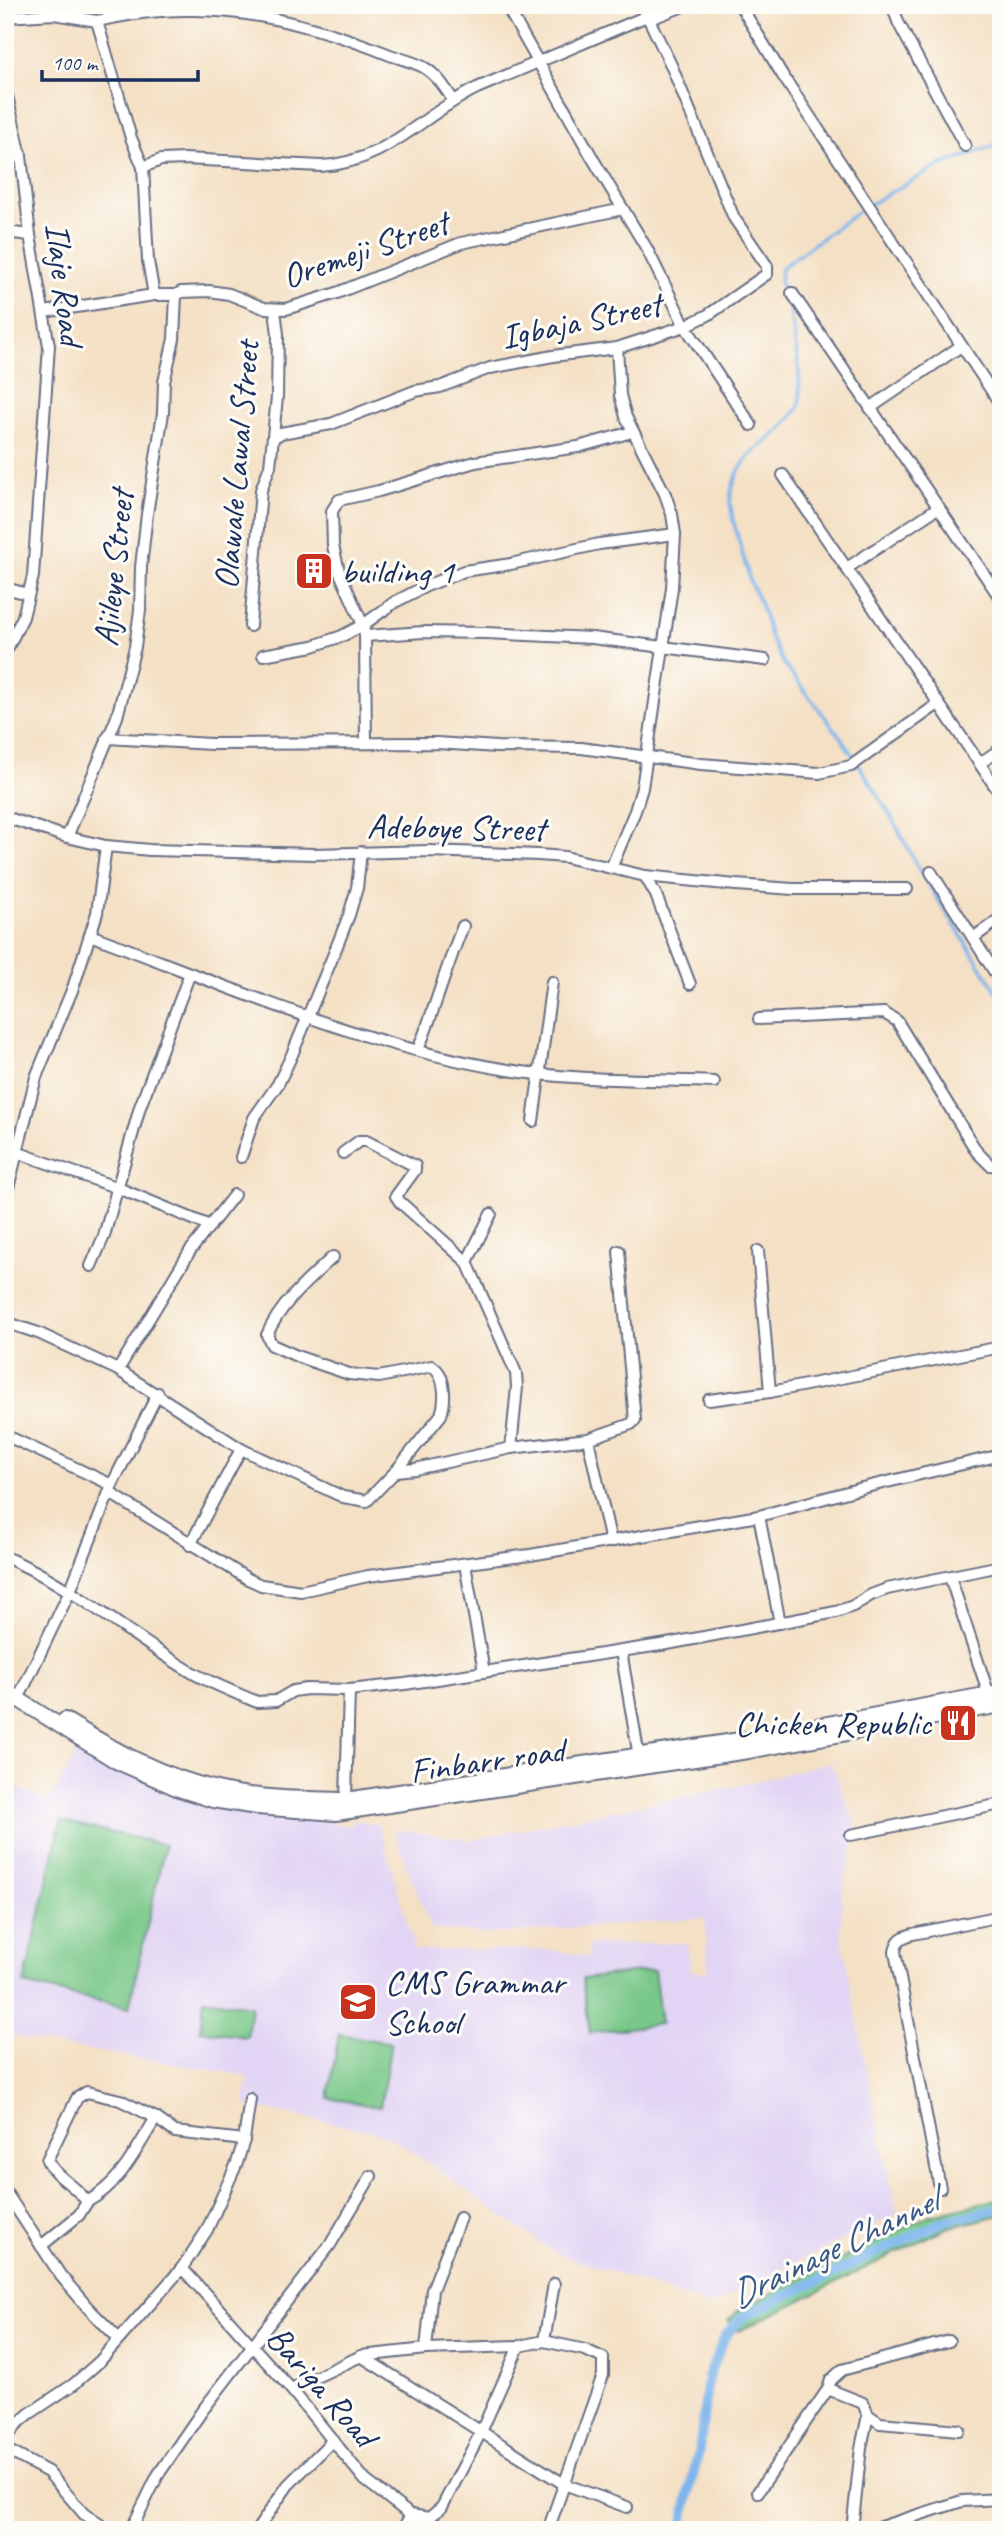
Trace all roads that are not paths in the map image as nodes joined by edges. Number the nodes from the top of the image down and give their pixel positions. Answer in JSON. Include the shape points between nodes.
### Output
{"nodes":[{"id":1,"x":506,"y":5,"type":"edge"},
{"id":2,"x":685,"y":5,"type":"edge"},
{"id":3,"x":740,"y":5,"type":"edge"},
{"id":4,"x":892,"y":5,"type":"edge"},
{"id":5,"x":213,"y":8,"type":"edge"},
{"id":6,"x":644,"y":10,"type":"edge"},
{"id":7,"x":5,"y":17,"type":"edge"},
{"id":8,"x":97,"y":21,"type":"junction"},
{"id":9,"x":538,"y":62,"type":"junction"},
{"id":10,"x":5,"y":86,"type":"edge"},
{"id":11,"x":453,"y":100,"type":"junction"},
{"id":12,"x":965,"y":146,"type":"dead end"},
{"id":13,"x":143,"y":167,"type":"junction"},
{"id":14,"x":623,"y":209,"type":"junction"},
{"id":15,"x":5,"y":232,"type":"edge"},
{"id":16,"x":30,"y":235,"type":"junction"},
{"id":17,"x":792,"y":293,"type":"dead end"},
{"id":18,"x":154,"y":295,"type":"junction"},
{"id":19,"x":176,"y":295,"type":"junction"},
{"id":20,"x":275,"y":310,"type":"junction"},
{"id":21,"x":44,"y":312,"type":"junction"},
{"id":22,"x":685,"y":326,"type":"junction"},
{"id":23,"x":961,"y":346,"type":"junction"},
{"id":24,"x":617,"y":348,"type":"junction"},
{"id":25,"x":1001,"y":405,"type":"edge"},
{"id":26,"x":870,"y":408,"type":"junction"},
{"id":27,"x":751,"y":425,"type":"dead end"},
{"id":28,"x":632,"y":432,"type":"junction"},
{"id":29,"x":273,"y":438,"type":"junction"},
{"id":30,"x":783,"y":475,"type":"dead end"},
{"id":31,"x":939,"y":507,"type":"junction"},
{"id":32,"x":675,"y":534,"type":"junction"},
{"id":33,"x":847,"y":568,"type":"junction"},
{"id":34,"x":1001,"y":573,"type":"edge"},
{"id":35,"x":990,"y":581,"type":"junction"},
{"id":36,"x":5,"y":588,"type":"edge"},
{"id":37,"x":28,"y":594,"type":"junction"},
{"id":38,"x":1001,"y":598,"type":"edge"},
{"id":39,"x":250,"y":625,"type":"dead end"},
{"id":40,"x":364,"y":630,"type":"junction"},
{"id":41,"x":664,"y":648,"type":"junction"},
{"id":42,"x":5,"y":653,"type":"edge"},
{"id":43,"x":263,"y":655,"type":"dead end"},
{"id":44,"x":765,"y":660,"type":"dead end"},
{"id":45,"x":938,"y":704,"type":"junction"},
{"id":46,"x":107,"y":738,"type":"junction"},
{"id":47,"x":366,"y":743,"type":"junction"},
{"id":48,"x":1001,"y":749,"type":"edge"},
{"id":49,"x":646,"y":758,"type":"junction"},
{"id":50,"x":980,"y":763,"type":"junction"},
{"id":51,"x":1001,"y":795,"type":"edge"},
{"id":52,"x":5,"y":817,"type":"edge"},
{"id":53,"x":66,"y":837,"type":"junction"},
{"id":54,"x":106,"y":846,"type":"junction"},
{"id":55,"x":361,"y":852,"type":"junction"},
{"id":56,"x":611,"y":868,"type":"junction"},
{"id":57,"x":932,"y":872,"type":"dead end"},
{"id":58,"x":645,"y":876,"type":"junction"},
{"id":59,"x":907,"y":889,"type":"dead end"},
{"id":60,"x":1001,"y":918,"type":"edge"},
{"id":61,"x":463,"y":926,"type":"dead end"},
{"id":62,"x":90,"y":935,"type":"junction"},
{"id":63,"x":973,"y":938,"type":"junction"},
{"id":64,"x":190,"y":973,"type":"junction"},
{"id":65,"x":552,"y":982,"type":"dead end"},
{"id":66,"x":1001,"y":982,"type":"edge"},
{"id":67,"x":690,"y":984,"type":"dead end"},
{"id":68,"x":307,"y":1017,"type":"junction"},
{"id":69,"x":759,"y":1019,"type":"dead end"},
{"id":70,"x":418,"y":1050,"type":"junction"},
{"id":71,"x":540,"y":1074,"type":"junction"},
{"id":72,"x":713,"y":1082,"type":"dead end"},
{"id":73,"x":533,"y":1121,"type":"dead end"},
{"id":74,"x":11,"y":1150,"type":"edge"},
{"id":75,"x":343,"y":1153,"type":"dead end"},
{"id":76,"x":241,"y":1157,"type":"dead end"},
{"id":77,"x":1001,"y":1166,"type":"edge"},
{"id":78,"x":118,"y":1188,"type":"junction"},
{"id":79,"x":233,"y":1195,"type":"dead end"},
{"id":80,"x":5,"y":1200,"type":"edge"},
{"id":81,"x":491,"y":1214,"type":"dead end"},
{"id":82,"x":210,"y":1226,"type":"junction"},
{"id":83,"x":619,"y":1251,"type":"dead end"},
{"id":84,"x":758,"y":1251,"type":"dead end"},
{"id":85,"x":333,"y":1257,"type":"dead end"},
{"id":86,"x":467,"y":1262,"type":"junction"},
{"id":87,"x":91,"y":1266,"type":"dead end"},
{"id":88,"x":5,"y":1322,"type":"edge"},
{"id":89,"x":1001,"y":1347,"type":"edge"},
{"id":90,"x":118,"y":1370,"type":"junction"},
{"id":91,"x":770,"y":1392,"type":"junction"},
{"id":92,"x":158,"y":1393,"type":"junction"},
{"id":93,"x":709,"y":1400,"type":"dead end"},
{"id":94,"x":5,"y":1435,"type":"edge"},
{"id":95,"x":588,"y":1439,"type":"junction"},
{"id":96,"x":511,"y":1448,"type":"junction"},
{"id":97,"x":241,"y":1449,"type":"junction"},
{"id":98,"x":1001,"y":1455,"type":"edge"},
{"id":99,"x":396,"y":1471,"type":"junction"},
{"id":100,"x":111,"y":1489,"type":"junction"},
{"id":101,"x":759,"y":1516,"type":"junction"},
{"id":102,"x":611,"y":1542,"type":"junction"},
{"id":103,"x":190,"y":1545,"type":"junction"},
{"id":104,"x":5,"y":1557,"type":"edge"},
{"id":105,"x":465,"y":1564,"type":"junction"},
{"id":106,"x":1001,"y":1566,"type":"edge"},
{"id":107,"x":950,"y":1577,"type":"junction"},
{"id":108,"x":70,"y":1591,"type":"junction"},
{"id":109,"x":780,"y":1623,"type":"junction"},
{"id":110,"x":621,"y":1651,"type":"junction"},
{"id":111,"x":484,"y":1672,"type":"junction"},
{"id":112,"x":5,"y":1681,"type":"edge"},
{"id":113,"x":349,"y":1690,"type":"junction"},
{"id":114,"x":5,"y":1691,"type":"edge"},
{"id":115,"x":21,"y":1693,"type":"junction"},
{"id":116,"x":997,"y":1697,"type":"edge"},
{"id":117,"x":907,"y":1717,"type":"junction"},
{"id":118,"x":639,"y":1756,"type":"junction"},
{"id":119,"x":346,"y":1800,"type":"junction"},
{"id":120,"x":1001,"y":1804,"type":"edge"},
{"id":121,"x":851,"y":1835,"type":"dead end"},
{"id":122,"x":1001,"y":1916,"type":"edge"},
{"id":123,"x":250,"y":2099,"type":"dead end"},
{"id":124,"x":156,"y":2118,"type":"junction"},
{"id":125,"x":244,"y":2140,"type":"junction"},
{"id":126,"x":371,"y":2176,"type":"dead end"},
{"id":127,"x":940,"y":2188,"type":"dead end"},
{"id":128,"x":5,"y":2192,"type":"edge"},
{"id":129,"x":87,"y":2202,"type":"junction"},
{"id":130,"x":460,"y":2218,"type":"dead end"},
{"id":131,"x":41,"y":2246,"type":"junction"},
{"id":132,"x":181,"y":2268,"type":"junction"},
{"id":133,"x":554,"y":2284,"type":"dead end"},
{"id":134,"x":119,"y":2339,"type":"junction"},
{"id":135,"x":544,"y":2341,"type":"junction"},
{"id":136,"x":949,"y":2341,"type":"dead end"},
{"id":137,"x":519,"y":2346,"type":"junction"},
{"id":138,"x":251,"y":2347,"type":"junction"},
{"id":139,"x":426,"y":2348,"type":"junction"},
{"id":140,"x":361,"y":2356,"type":"junction"},
{"id":141,"x":291,"y":2389,"type":"junction"},
{"id":142,"x":828,"y":2389,"type":"junction"},
{"id":143,"x":868,"y":2415,"type":"junction"},
{"id":144,"x":959,"y":2430,"type":"dead end"},
{"id":145,"x":481,"y":2432,"type":"junction"},
{"id":146,"x":5,"y":2440,"type":"edge"},
{"id":147,"x":333,"y":2440,"type":"junction"},
{"id":148,"x":5,"y":2449,"type":"edge"},
{"id":149,"x":564,"y":2484,"type":"junction"},
{"id":150,"x":758,"y":2492,"type":"dead end"},
{"id":151,"x":1001,"y":2500,"type":"edge"},
{"id":152,"x":627,"y":2507,"type":"dead end"},
{"id":153,"x":411,"y":2515,"type":"junction"},
{"id":154,"x":108,"y":2530,"type":"edge"},
{"id":155,"x":131,"y":2530,"type":"edge"},
{"id":156,"x":257,"y":2530,"type":"edge"},
{"id":157,"x":402,"y":2530,"type":"edge"},
{"id":158,"x":430,"y":2530,"type":"edge"},
{"id":159,"x":548,"y":2530,"type":"edge"},
{"id":160,"x":852,"y":2530,"type":"edge"},
{"id":161,"x":871,"y":2530,"type":"edge"}],
"edges":[{"from":1,"to":9,"type":"street"},
{"from":2,"to":6,"type":"street","via":[[655,18]]},
{"from":3,"to":23,"type":"street"},
{"from":4,"to":12,"type":"street"},
{"from":5,"to":8,"type":"street"},
{"from":5,"to":11,"type":"street","via":[[358,41],[423,67],[438,78]]},
{"from":6,"to":9,"type":"street"},
{"from":6,"to":22,"type":"street","name":"Igbaja Street","via":[[734,218],[768,270],[708,315]]},
{"from":7,"to":8,"type":"street","via":[[54,14]]},
{"from":8,"to":13,"type":"street"},
{"from":9,"to":11,"type":"street"},
{"from":9,"to":14,"type":"street"},
{"from":10,"to":16,"type":"street","name":"Ilaje Road","via":[[21,156]]},
{"from":11,"to":13,"type":"street","via":[[381,151],[341,164],[185,159],[161,160]]},
{"from":13,"to":18,"type":"street"},
{"from":14,"to":20,"type":"street","name":"Oremeji Street","via":[[461,243],[337,293]]},
{"from":14,"to":22,"type":"street"},
{"from":15,"to":16,"type":"street"},
{"from":16,"to":21,"type":"street","name":"Ilaje Road"},
{"from":17,"to":26,"type":"street"},
{"from":18,"to":19,"type":"street","name":"Oremeji Street"},
{"from":18,"to":21,"type":"street","name":"Oremeji Street"},
{"from":19,"to":20,"type":"street","name":"Oremeji Street","via":[[219,292]]},
{"from":19,"to":46,"type":"street","name":"Ajileye Street","via":[[174,339],[145,527],[135,647]]},
{"from":20,"to":29,"type":"street","name":"Olawale Lawal Street","via":[[278,364]]},
{"from":21,"to":37,"type":"street","name":"Ilaje Road","via":[[49,346]]},
{"from":22,"to":24,"type":"street","name":"Igbaja Street"},
{"from":22,"to":27,"type":"street"},
{"from":23,"to":25,"type":"street"},
{"from":23,"to":26,"type":"street"},
{"from":24,"to":28,"type":"street","via":[[620,395]]},
{"from":24,"to":29,"type":"street","name":"Igbaja Street","via":[[490,369],[415,391],[331,425],[281,432]]},
{"from":26,"to":31,"type":"street"},
{"from":28,"to":32,"type":"street","via":[[665,494]]},
{"from":28,"to":40,"type":"street","via":[[578,447],[475,462],[339,500],[332,511],[333,546]]},
{"from":29,"to":39,"type":"street","name":"Olawale Lawal Street","via":[[261,490]]},
{"from":30,"to":33,"type":"street"},
{"from":31,"to":33,"type":"street"},
{"from":31,"to":35,"type":"street"},
{"from":32,"to":40,"type":"street","via":[[464,571],[406,597]]},
{"from":32,"to":41,"type":"street"},
{"from":33,"to":45,"type":"street"},
{"from":34,"to":35,"type":"street"},
{"from":35,"to":38,"type":"street"},
{"from":36,"to":37,"type":"street"},
{"from":37,"to":42,"type":"street","name":"Ilaje Road","via":[[23,617]]},
{"from":40,"to":41,"type":"street","via":[[592,638]]},
{"from":40,"to":43,"type":"street"},
{"from":40,"to":47,"type":"street"},
{"from":41,"to":44,"type":"street"},
{"from":41,"to":49,"type":"street"},
{"from":45,"to":49,"type":"street","via":[[851,766],[819,774]]},
{"from":45,"to":50,"type":"street"},
{"from":46,"to":47,"type":"street","via":[[211,744]]},
{"from":46,"to":53,"type":"street","name":"Ajileye Street"},
{"from":47,"to":49,"type":"street","via":[[581,748]]},
{"from":48,"to":50,"type":"street"},
{"from":49,"to":56,"type":"street","via":[[635,811]]},
{"from":50,"to":51,"type":"street"},
{"from":52,"to":53,"type":"street","name":"Adeboye Street"},
{"from":53,"to":54,"type":"street","name":"Adeboye Street"},
{"from":54,"to":55,"type":"street","name":"Adeboye Street"},
{"from":54,"to":62,"type":"street"},
{"from":55,"to":56,"type":"street","name":"Adeboye Street","via":[[565,857]]},
{"from":55,"to":68,"type":"street","via":[[349,915]]},
{"from":56,"to":58,"type":"street","name":"Adeboye Street"},
{"from":57,"to":63,"type":"street"},
{"from":58,"to":59,"type":"street","name":"Adeboye Street","via":[[793,889]]},
{"from":58,"to":67,"type":"street"},
{"from":60,"to":63,"type":"street"},
{"from":61,"to":70,"type":"street"},
{"from":62,"to":64,"type":"street"},
{"from":62,"to":74,"type":"street"},
{"from":63,"to":66,"type":"street"},
{"from":64,"to":68,"type":"street"},
{"from":64,"to":78,"type":"street","via":[[140,1107]]},
{"from":65,"to":71,"type":"street"},
{"from":68,"to":70,"type":"street"},
{"from":68,"to":76,"type":"street","via":[[278,1084],[254,1118]]},
{"from":69,"to":77,"type":"street","via":[[891,1016],[977,1152],[990,1165]]},
{"from":70,"to":71,"type":"street"},
{"from":71,"to":72,"type":"street"},
{"from":71,"to":73,"type":"street"},
{"from":74,"to":78,"type":"street"},
{"from":74,"to":80,"type":"street"},
{"from":75,"to":86,"type":"street","via":[[366,1141],[411,1162],[415,1170],[396,1196]]},
{"from":78,"to":82,"type":"street"},
{"from":78,"to":87,"type":"street"},
{"from":79,"to":82,"type":"street"},
{"from":81,"to":86,"type":"street"},
{"from":82,"to":90,"type":"street"},
{"from":83,"to":95,"type":"street","via":[[635,1420]]},
{"from":84,"to":91,"type":"street"},
{"from":85,"to":99,"type":"street","via":[[298,1292],[274,1322],[267,1339],[299,1357],[356,1376],[436,1368],[444,1406]]},
{"from":86,"to":96,"type":"street","via":[[516,1373]]},
{"from":88,"to":90,"type":"street"},
{"from":89,"to":91,"type":"street"},
{"from":90,"to":92,"type":"street"},
{"from":91,"to":93,"type":"street"},
{"from":92,"to":97,"type":"street"},
{"from":92,"to":100,"type":"street"},
{"from":94,"to":100,"type":"street"},
{"from":95,"to":96,"type":"street"},
{"from":95,"to":102,"type":"street"},
{"from":96,"to":99,"type":"street"},
{"from":97,"to":99,"type":"street","via":[[323,1488],[367,1502]]},
{"from":97,"to":103,"type":"street"},
{"from":98,"to":101,"type":"street"},
{"from":100,"to":103,"type":"street"},
{"from":100,"to":108,"type":"street"},
{"from":101,"to":102,"type":"street"},
{"from":101,"to":109,"type":"street"},
{"from":102,"to":105,"type":"street"},
{"from":103,"to":105,"type":"street","via":[[261,1585],[301,1591],[368,1576]]},
{"from":104,"to":108,"type":"street"},
{"from":105,"to":111,"type":"street"},
{"from":106,"to":107,"type":"street"},
{"from":107,"to":109,"type":"street","via":[[887,1589],[836,1612]]},
{"from":107,"to":116,"type":"street"},
{"from":108,"to":113,"type":"street","via":[[195,1674],[257,1702],[276,1701],[307,1689]]},
{"from":108,"to":115,"type":"street"},
{"from":109,"to":110,"type":"street"},
{"from":110,"to":111,"type":"street"},
{"from":110,"to":118,"type":"street"},
{"from":111,"to":113,"type":"street"},
{"from":112,"to":115,"type":"main road","name":"Finbarr road"},
{"from":113,"to":119,"type":"street"},
{"from":114,"to":117,"type":"main road","name":"Finbarr road","via":[[116,1761],[179,1789],[257,1808],[336,1813],[642,1768]]},
{"from":115,"to":119,"type":"main road","name":"Finbarr road","via":[[122,1753],[205,1786],[294,1799]]},
{"from":116,"to":117,"type":"main road","name":"Finbarr road"},
{"from":117,"to":118,"type":"main road","name":"Finbarr road"},
{"from":118,"to":119,"type":"main road","name":"Finbarr road"},
{"from":120,"to":121,"type":"street"},
{"from":122,"to":127,"type":"street","via":[[913,1934],[896,1943],[904,2009]]},
{"from":123,"to":125,"type":"street"},
{"from":124,"to":125,"type":"street","via":[[175,2132]]},
{"from":124,"to":129,"type":"street","via":[[121,2175]]},
{"from":124,"to":129,"type":"street","via":[[120,2100],[87,2092],[77,2098],[47,2160]]},
{"from":125,"to":132,"type":"street","via":[[207,2230]]},
{"from":126,"to":138,"type":"street","via":[[330,2245]]},
{"from":128,"to":131,"type":"street"},
{"from":129,"to":131,"type":"street","via":[[79,2215]]},
{"from":130,"to":139,"type":"street","via":[[432,2290]]},
{"from":131,"to":134,"type":"street","via":[[75,2292]]},
{"from":132,"to":134,"type":"street"},
{"from":132,"to":138,"type":"street","name":"Bariga Road"},
{"from":133,"to":135,"type":"street"},
{"from":134,"to":146,"type":"street","via":[[74,2385],[16,2425]]},
{"from":135,"to":137,"type":"street"},
{"from":135,"to":149,"type":"street","via":[[603,2358],[603,2375]]},
{"from":136,"to":142,"type":"street","via":[[842,2370]]},
{"from":137,"to":139,"type":"street"},
{"from":137,"to":145,"type":"street"},
{"from":138,"to":141,"type":"street","name":"Bariga Road"},
{"from":138,"to":155,"type":"street","via":[[158,2475]]},
{"from":139,"to":140,"type":"street"},
{"from":140,"to":141,"type":"street"},
{"from":140,"to":145,"type":"street"},
{"from":141,"to":147,"type":"street","name":"Bariga Road"},
{"from":142,"to":143,"type":"street","via":[[863,2403]]},
{"from":142,"to":150,"type":"street"},
{"from":143,"to":144,"type":"street","via":[[892,2426]]},
{"from":143,"to":160,"type":"street"},
{"from":145,"to":149,"type":"street"},
{"from":145,"to":153,"type":"street","via":[[442,2507],[429,2518]]},
{"from":147,"to":153,"type":"street","name":"Bariga Road","via":[[365,2480]]},
{"from":147,"to":156,"type":"street","via":[[288,2485]]},
{"from":148,"to":154,"type":"street","via":[[48,2472],[84,2514]]},
{"from":149,"to":152,"type":"street"},
{"from":149,"to":159,"type":"street"},
{"from":151,"to":161,"type":"street","via":[[962,2501]]},
{"from":153,"to":157,"type":"street"},
{"from":153,"to":158,"type":"street","name":"Bariga Road"}]}
